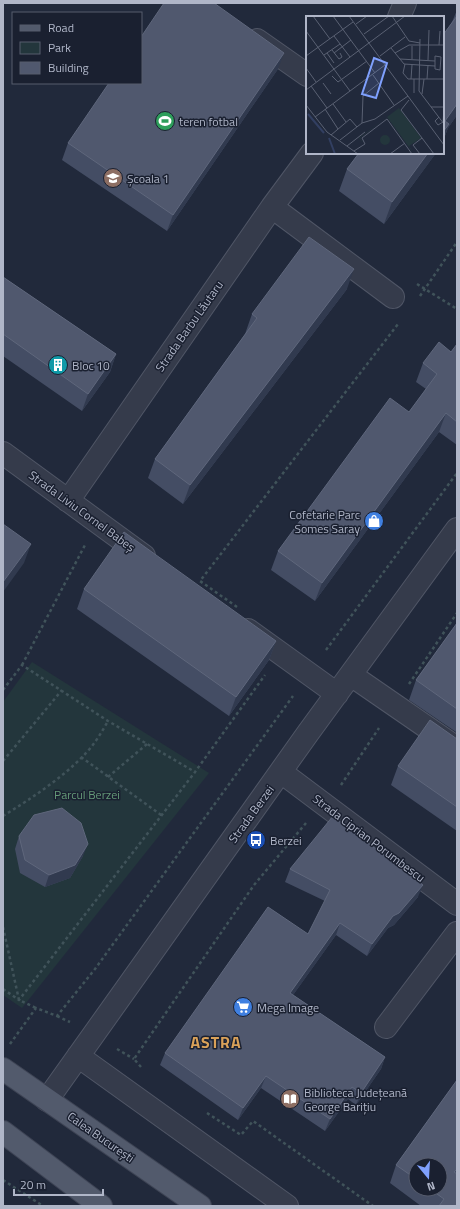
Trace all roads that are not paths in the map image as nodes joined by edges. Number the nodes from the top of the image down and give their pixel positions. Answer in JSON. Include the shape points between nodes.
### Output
{"nodes":[{"id":1,"x":405,"y":3,"type":"edge"},
{"id":2,"x":399,"y":16,"type":"edge"},
{"id":3,"x":244,"y":30,"type":"edge"},
{"id":4,"x":306,"y":74,"type":"edge"},
{"id":5,"x":311,"y":154,"type":"edge"},
{"id":6,"x":272,"y":207,"type":"junction"},
{"id":7,"x":393,"y":297,"type":"road end"},
{"id":8,"x":3,"y":453,"type":"edge"},
{"id":9,"x":68,"y":501,"type":"junction"},
{"id":10,"x":457,"y":529,"type":"edge"},
{"id":11,"x":160,"y":567,"type":"edge"},
{"id":12,"x":235,"y":613,"type":"edge"},
{"id":13,"x":351,"y":675,"type":"junction"},
{"id":14,"x":337,"y":694,"type":"junction"},
{"id":15,"x":457,"y":748,"type":"edge"},
{"id":16,"x":281,"y":772,"type":"junction"},
{"id":17,"x":457,"y":904,"type":"edge"},
{"id":18,"x":457,"y":933,"type":"edge"},
{"id":19,"x":386,"y":1027,"type":"dead end"},
{"id":20,"x":78,"y":1056,"type":"junction"},
{"id":21,"x":5,"y":1059,"type":"edge"},
{"id":22,"x":47,"y":1100,"type":"junction"},
{"id":23,"x":3,"y":1132,"type":"edge"},
{"id":24,"x":101,"y":1206,"type":"edge"},
{"id":25,"x":200,"y":1206,"type":"edge"},
{"id":26,"x":287,"y":1206,"type":"edge"}],
"edges":[{"from":1,"to":2,"type":"street"},
{"from":3,"to":4,"type":"street"},
{"from":5,"to":6,"type":"street","name":"Strada Barbu Lăutaru"},
{"from":6,"to":7,"type":"street"},
{"from":6,"to":9,"type":"street","name":"Strada Barbu Lăutaru"},
{"from":8,"to":9,"type":"street","name":"Strada Liviu Cornel Babeș"},
{"from":9,"to":11,"type":"street","name":"Strada Liviu Cornel Babeș"},
{"from":10,"to":13,"type":"street","name":"Strada Berzei"},
{"from":12,"to":14,"type":"street","via":[[281,654]]},
{"from":13,"to":14,"type":"street","name":"Strada Berzei"},
{"from":13,"to":15,"type":"street"},
{"from":14,"to":16,"type":"street","name":"Strada Berzei"},
{"from":16,"to":17,"type":"street","name":"Strada Ciprian Porumbescu"},
{"from":16,"to":20,"type":"street","name":"Strada Berzei"},
{"from":18,"to":19,"type":"street"},
{"from":20,"to":22,"type":"street","name":"Strada Berzei"},
{"from":20,"to":26,"type":"street"},
{"from":21,"to":22,"type":"main road","name":"Calea București"},
{"from":22,"to":25,"type":"main road","name":"Calea București"},
{"from":23,"to":24,"type":"main road"}]}
